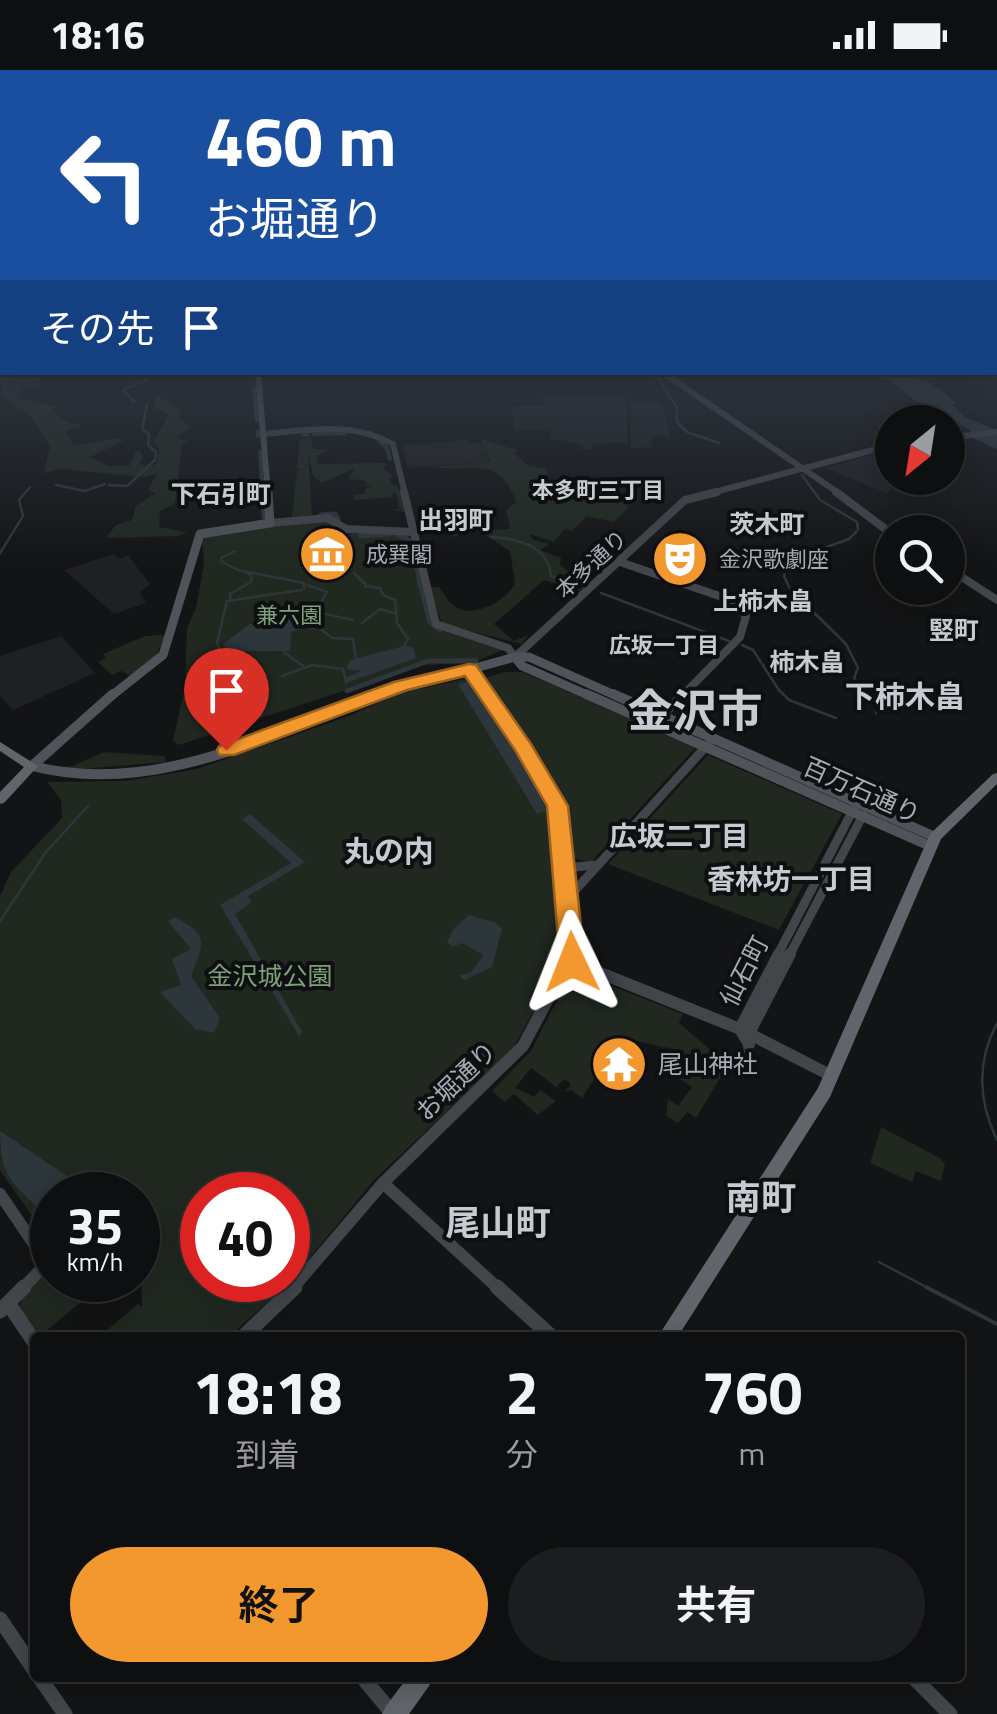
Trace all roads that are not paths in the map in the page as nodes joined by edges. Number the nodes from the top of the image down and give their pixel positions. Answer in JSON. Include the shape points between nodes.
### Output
{"nodes":[{"id":1,"x":262,"y":412,"type":"edge"},
{"id":2,"x":721,"y":412,"type":"edge"},
{"id":3,"x":997,"y":432,"type":"edge"},
{"id":4,"x":264,"y":434,"type":"junction"},
{"id":5,"x":965,"y":435,"type":"edge"},
{"id":6,"x":875,"y":450,"type":"edge"},
{"id":7,"x":790,"y":458,"type":"junction"},
{"id":8,"x":824,"y":466,"type":"junction"},
{"id":9,"x":808,"y":470,"type":"junction"},
{"id":10,"x":875,"y":521,"type":"edge"},
{"id":11,"x":270,"y":523,"type":"junction"},
{"id":12,"x":414,"y":532,"type":"junction"},
{"id":13,"x":620,"y":562,"type":"junction"},
{"id":14,"x":965,"y":579,"type":"edge"},
{"id":15,"x":997,"y":600,"type":"edge"},
{"id":16,"x":515,"y":656,"type":"junction"},
{"id":17,"x":469,"y":669,"type":"junction"},
{"id":18,"x":659,"y":719,"type":"junction"},
{"id":19,"x":711,"y":742,"type":"junction"},
{"id":20,"x":0,"y":746,"type":"edge"},
{"id":21,"x":32,"y":766,"type":"junction"},
{"id":22,"x":997,"y":778,"type":"edge"},
{"id":23,"x":0,"y":800,"type":"edge"},
{"id":24,"x":857,"y":809,"type":"junction"},
{"id":25,"x":932,"y":841,"type":"junction"},
{"id":26,"x":597,"y":865,"type":"junction"},
{"id":27,"x":565,"y":868,"type":"junction"},
{"id":28,"x":569,"y":897,"type":"junction"},
{"id":29,"x":572,"y":962,"type":"junction"},
{"id":30,"x":746,"y":1036,"type":"junction"},
{"id":31,"x":832,"y":1076,"type":"junction"},
{"id":32,"x":383,"y":1184,"type":"junction"},
{"id":33,"x":0,"y":1194,"type":"edge"},
{"id":34,"x":4,"y":1307,"type":"edge"},
{"id":35,"x":249,"y":1332,"type":"edge"},
{"id":36,"x":545,"y":1332,"type":"edge"},
{"id":37,"x":670,"y":1332,"type":"edge"},
{"id":38,"x":30,"y":1337,"type":"edge"},
{"id":39,"x":0,"y":1619,"type":"edge"},
{"id":40,"x":30,"y":1664,"type":"edge"},
{"id":41,"x":43,"y":1682,"type":"edge"},
{"id":42,"x":366,"y":1682,"type":"edge"},
{"id":43,"x":418,"y":1682,"type":"edge"},
{"id":44,"x":918,"y":1682,"type":"edge"},
{"id":45,"x":65,"y":1714,"type":"edge"},
{"id":46,"x":393,"y":1714,"type":"edge"},
{"id":47,"x":950,"y":1714,"type":"edge"}],
"edges":[{"from":1,"to":4,"type":"main road"},
{"from":2,"to":7,"type":"street"},
{"from":3,"to":5,"type":"street"},
{"from":4,"to":11,"type":"main road"},
{"from":4,"to":12,"type":"street","via":[[352,429],[388,440],[396,448]]},
{"from":6,"to":8,"type":"street","name":"本多通り"},
{"from":7,"to":8,"type":"street"},
{"from":7,"to":9,"type":"street"},
{"from":8,"to":9,"type":"street","name":"本多通り"},
{"from":9,"to":10,"type":"street"},
{"from":9,"to":13,"type":"street","name":"本多通り","via":[[687,499]]},
{"from":11,"to":12,"type":"street","via":[[326,518],[346,529]]},
{"from":11,"to":21,"type":"main road","via":[[200,534],[165,652]]},
{"from":12,"to":16,"type":"street","name":"百万石通り","via":[[436,624]]},
{"from":13,"to":16,"type":"street","name":"本多通り"},
{"from":13,"to":18,"type":"street","via":[[728,599],[746,618],[740,637]]},
{"from":14,"to":15,"type":"street"},
{"from":16,"to":17,"type":"main road"},
{"from":16,"to":18,"type":"main road","name":"百万石通り","via":[[520,664]]},
{"from":17,"to":21,"type":"main road","via":[[401,686],[182,766],[104,776]]},
{"from":17,"to":27,"type":"street","via":[[554,798]]},
{"from":18,"to":19,"type":"main road","name":"百万石通り"},
{"from":19,"to":24,"type":"main road","name":"百万石通り"},
{"from":19,"to":26,"type":"street"},
{"from":20,"to":21,"type":"highway"},
{"from":21,"to":23,"type":"highway"},
{"from":22,"to":25,"type":"highway"},
{"from":24,"to":25,"type":"main road","name":"百万石通り"},
{"from":24,"to":30,"type":"street","name":"仙石町"},
{"from":25,"to":31,"type":"highway"},
{"from":26,"to":27,"type":"street"},
{"from":26,"to":28,"type":"street"},
{"from":27,"to":28,"type":"street"},
{"from":28,"to":29,"type":"street"},
{"from":29,"to":30,"type":"street"},
{"from":29,"to":32,"type":"street","name":"お堀通り","via":[[523,1046]]},
{"from":30,"to":31,"type":"street"},
{"from":31,"to":37,"type":"highway"},
{"from":32,"to":35,"type":"street","name":"お堀通り"},
{"from":32,"to":36,"type":"street"},
{"from":33,"to":34,"type":"street","via":[[47,1263]]},
{"from":34,"to":38,"type":"street"},
{"from":39,"to":40,"type":"street"},
{"from":41,"to":45,"type":"street"},
{"from":42,"to":46,"type":"street"},
{"from":43,"to":46,"type":"highway"},
{"from":44,"to":47,"type":"street"}]}
